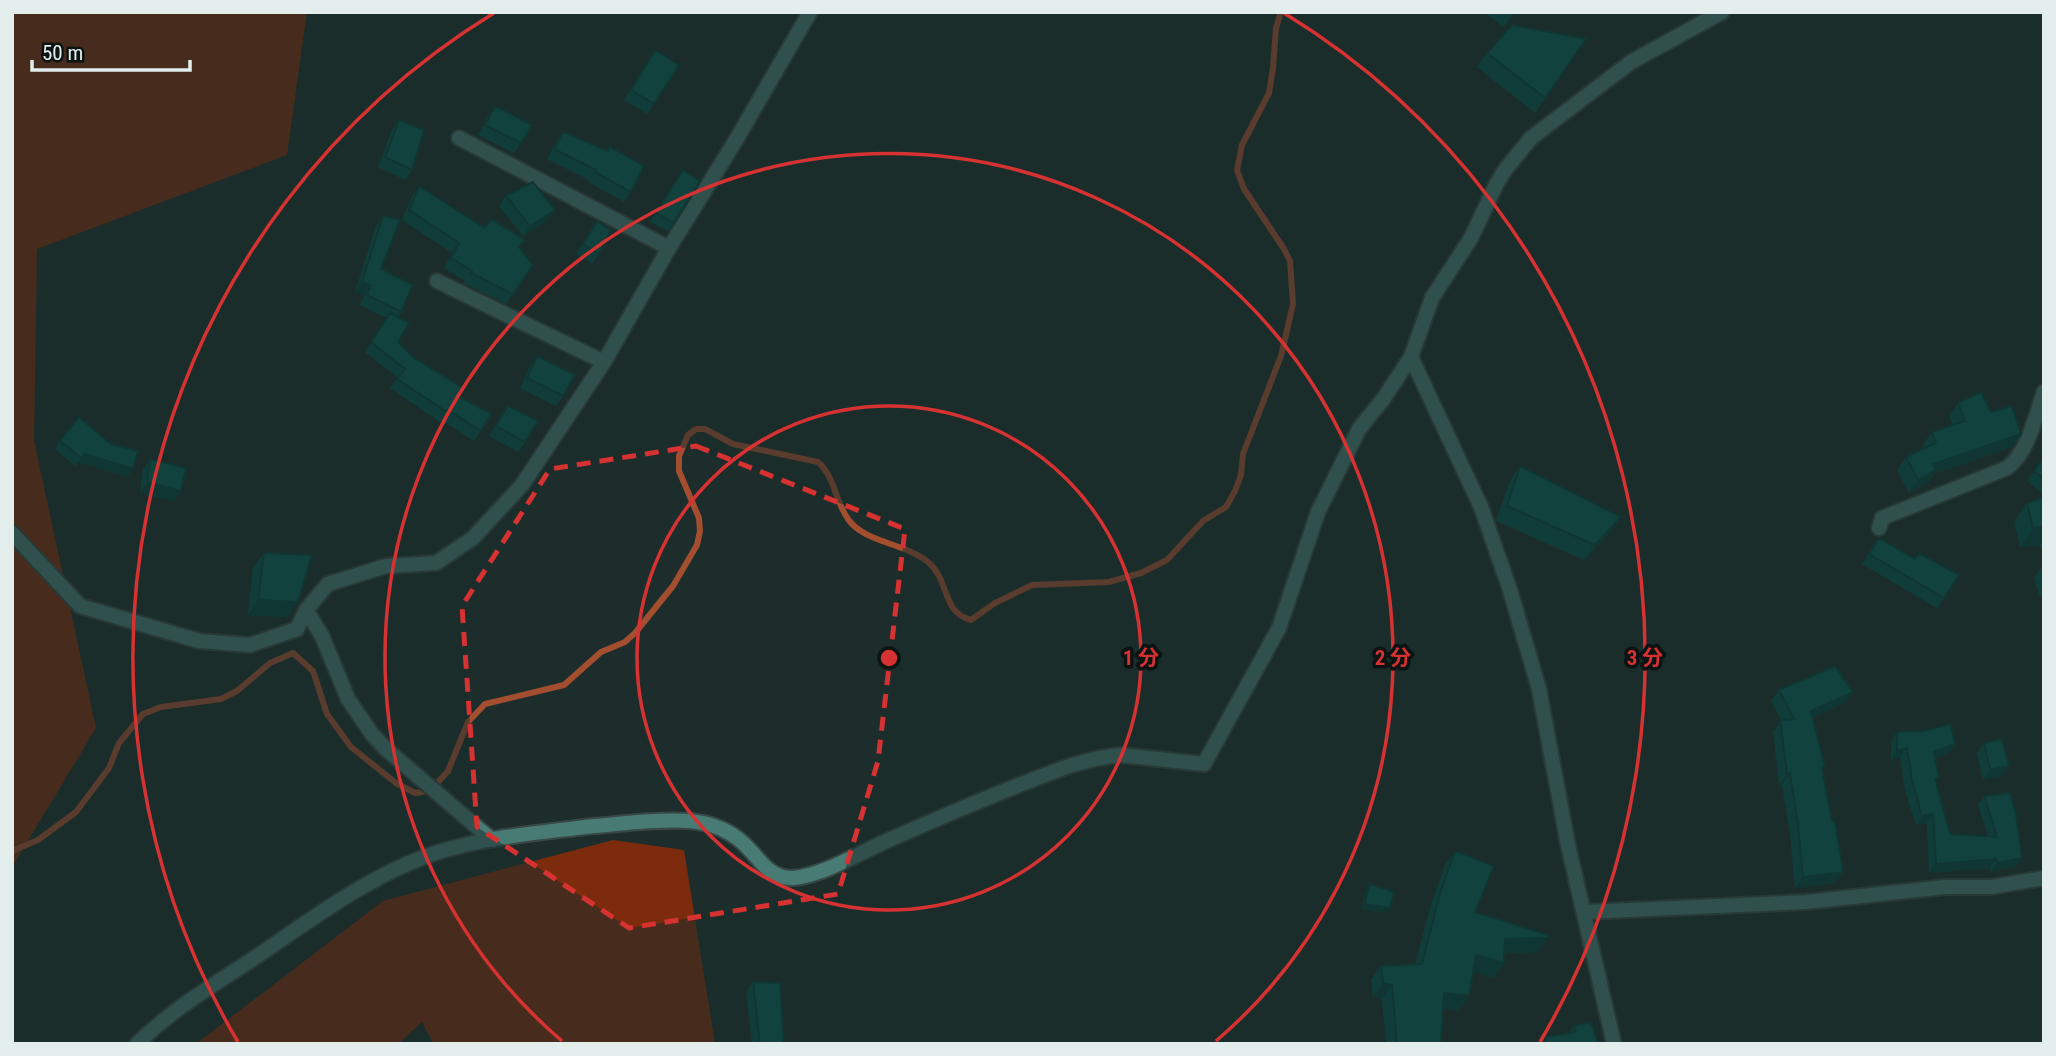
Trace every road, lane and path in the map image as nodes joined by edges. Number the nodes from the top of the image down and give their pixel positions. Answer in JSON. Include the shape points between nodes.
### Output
{"nodes":[{"id":1,"x":810,"y":12,"type":"edge"},
{"id":2,"x":1722,"y":12,"type":"edge"},
{"id":3,"x":458,"y":138,"type":"dead end"},
{"id":4,"x":669,"y":248,"type":"junction"},
{"id":5,"x":436,"y":281,"type":"dead end"},
{"id":6,"x":1411,"y":357,"type":"junction"},
{"id":7,"x":604,"y":362,"type":"junction"},
{"id":8,"x":2044,"y":391,"type":"edge"},
{"id":9,"x":1879,"y":528,"type":"dead end"},
{"id":10,"x":12,"y":533,"type":"edge"},
{"id":11,"x":306,"y":610,"type":"junction"},
{"id":12,"x":492,"y":840,"type":"junction"},
{"id":13,"x":2044,"y":878,"type":"edge"},
{"id":14,"x":1584,"y":912,"type":"junction"},
{"id":15,"x":137,"y":1044,"type":"edge"},
{"id":16,"x":1614,"y":1044,"type":"edge"}],
"edges":[{"from":1,"to":4,"type":"street"},
{"from":2,"to":6,"type":"street","via":[[1631,62],[1531,138],[1496,185],[1471,238],[1432,298]]},
{"from":3,"to":4,"type":"street"},
{"from":4,"to":7,"type":"street"},
{"from":5,"to":7,"type":"street"},
{"from":6,"to":12,"type":"street","via":[[1359,429],[1318,512],[1279,628],[1203,765],[1120,755],[1099,758],[1047,774],[795,878],[775,875],[744,843],[709,824],[663,820]]},
{"from":6,"to":14,"type":"street","via":[[1481,507],[1510,590],[1539,689]]},
{"from":7,"to":11,"type":"street","via":[[522,485],[473,538],[436,563],[386,566],[328,583]]},
{"from":8,"to":9,"type":"street","via":[[2024,448],[2007,468],[1882,518]]},
{"from":10,"to":11,"type":"street","via":[[80,606],[199,641],[250,645],[297,629]]},
{"from":11,"to":12,"type":"street","via":[[360,718],[386,749]]},
{"from":12,"to":15,"type":"street","via":[[410,862],[372,881],[189,1000]]},
{"from":13,"to":14,"type":"street","via":[[1991,887],[1945,887],[1806,902]]},
{"from":14,"to":16,"type":"street"}]}
